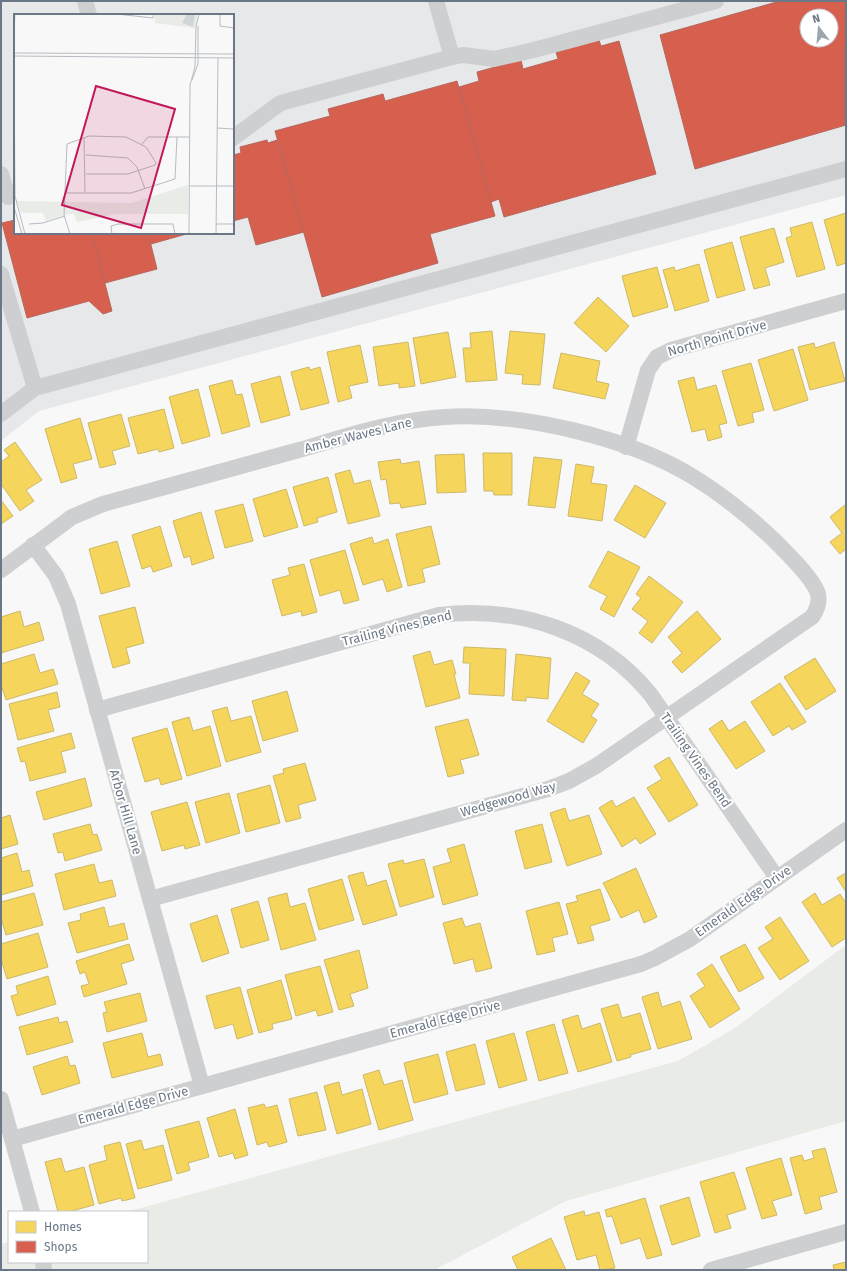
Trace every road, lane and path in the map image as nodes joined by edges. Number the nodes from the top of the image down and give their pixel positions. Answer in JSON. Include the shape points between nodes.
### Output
{"nodes":[{"id":1,"x":85,"y":1,"type":"edge"},
{"id":2,"x":436,"y":1,"type":"edge"},
{"id":3,"x":716,"y":1,"type":"edge"},
{"id":4,"x":700,"y":3,"type":"edge"},
{"id":5,"x":89,"y":14,"type":"edge"},
{"id":6,"x":452,"y":57,"type":"junction"},
{"id":7,"x":234,"y":137,"type":"edge"},
{"id":8,"x":846,"y":169,"type":"edge"},
{"id":9,"x":1,"y":174,"type":"edge"},
{"id":10,"x":8,"y":197,"type":"edge"},
{"id":11,"x":1,"y":274,"type":"edge"},
{"id":12,"x":846,"y":301,"type":"edge"},
{"id":13,"x":35,"y":388,"type":"junction"},
{"id":14,"x":1,"y":414,"type":"edge"},
{"id":15,"x":626,"y":446,"type":"junction"},
{"id":16,"x":33,"y":546,"type":"junction"},
{"id":17,"x":1,"y":570,"type":"edge"},
{"id":18,"x":819,"y":604,"type":"joint"},
{"id":19,"x":97,"y":710,"type":"junction"},
{"id":20,"x":667,"y":717,"type":"junction"},
{"id":21,"x":846,"y":830,"type":"edge"},
{"id":22,"x":777,"y":878,"type":"junction"},
{"id":23,"x":150,"y":899,"type":"junction"},
{"id":24,"x":202,"y":1086,"type":"junction"},
{"id":25,"x":1,"y":1099,"type":"edge"},
{"id":26,"x":12,"y":1138,"type":"junction"},
{"id":27,"x":32,"y":1211,"type":"edge"},
{"id":28,"x":846,"y":1232,"type":"edge"},
{"id":29,"x":711,"y":1270,"type":"edge"}],
"edges":[{"from":1,"to":5,"type":"street"},
{"from":2,"to":6,"type":"street"},
{"from":3,"to":4,"type":"street"},
{"from":4,"to":6,"type":"street","via":[[494,59],[463,55]]},
{"from":6,"to":7,"type":"street","via":[[279,104]]},
{"from":8,"to":13,"type":"street"},
{"from":9,"to":10,"type":"street"},
{"from":11,"to":13,"type":"street"},
{"from":12,"to":15,"type":"street","name":"North Point Drive","via":[[671,350],[656,357],[648,370]]},
{"from":13,"to":14,"type":"street"},
{"from":15,"to":16,"type":"street","name":"Amber Waves Lane","via":[[542,423],[509,419],[477,416],[410,421],[103,504],[72,517]]},
{"from":15,"to":18,"type":"street","name":"Amber Waves Lane","via":[[694,477],[757,524],[789,554],[815,587]]},
{"from":16,"to":17,"type":"street","name":"Amber Waves Lane"},
{"from":16,"to":19,"type":"street","name":"Arbor Hill Lane","via":[[49,564],[62,588]]},
{"from":18,"to":20,"type":"street","name":"Wedgewood Way","via":[[812,617]]},
{"from":19,"to":20,"type":"street","name":"Trailing Vines Bend","via":[[423,619],[481,612],[547,624],[588,642],[639,680]]},
{"from":19,"to":23,"type":"street","name":"Arbor Hill Lane"},
{"from":20,"to":22,"type":"street","name":"Trailing Vines Bend"},
{"from":20,"to":23,"type":"street","name":"Wedgewood Way","via":[[596,766],[558,785]]},
{"from":21,"to":22,"type":"street","name":"Emerald Edge Drive"},
{"from":22,"to":24,"type":"street","name":"Emerald Edge Drive","via":[[690,939],[641,964]]},
{"from":23,"to":24,"type":"street","name":"Arbor Hill Lane"},
{"from":24,"to":26,"type":"street","name":"Emerald Edge Drive"},
{"from":25,"to":26,"type":"street"},
{"from":26,"to":27,"type":"street"},
{"from":28,"to":29,"type":"street"}]}
